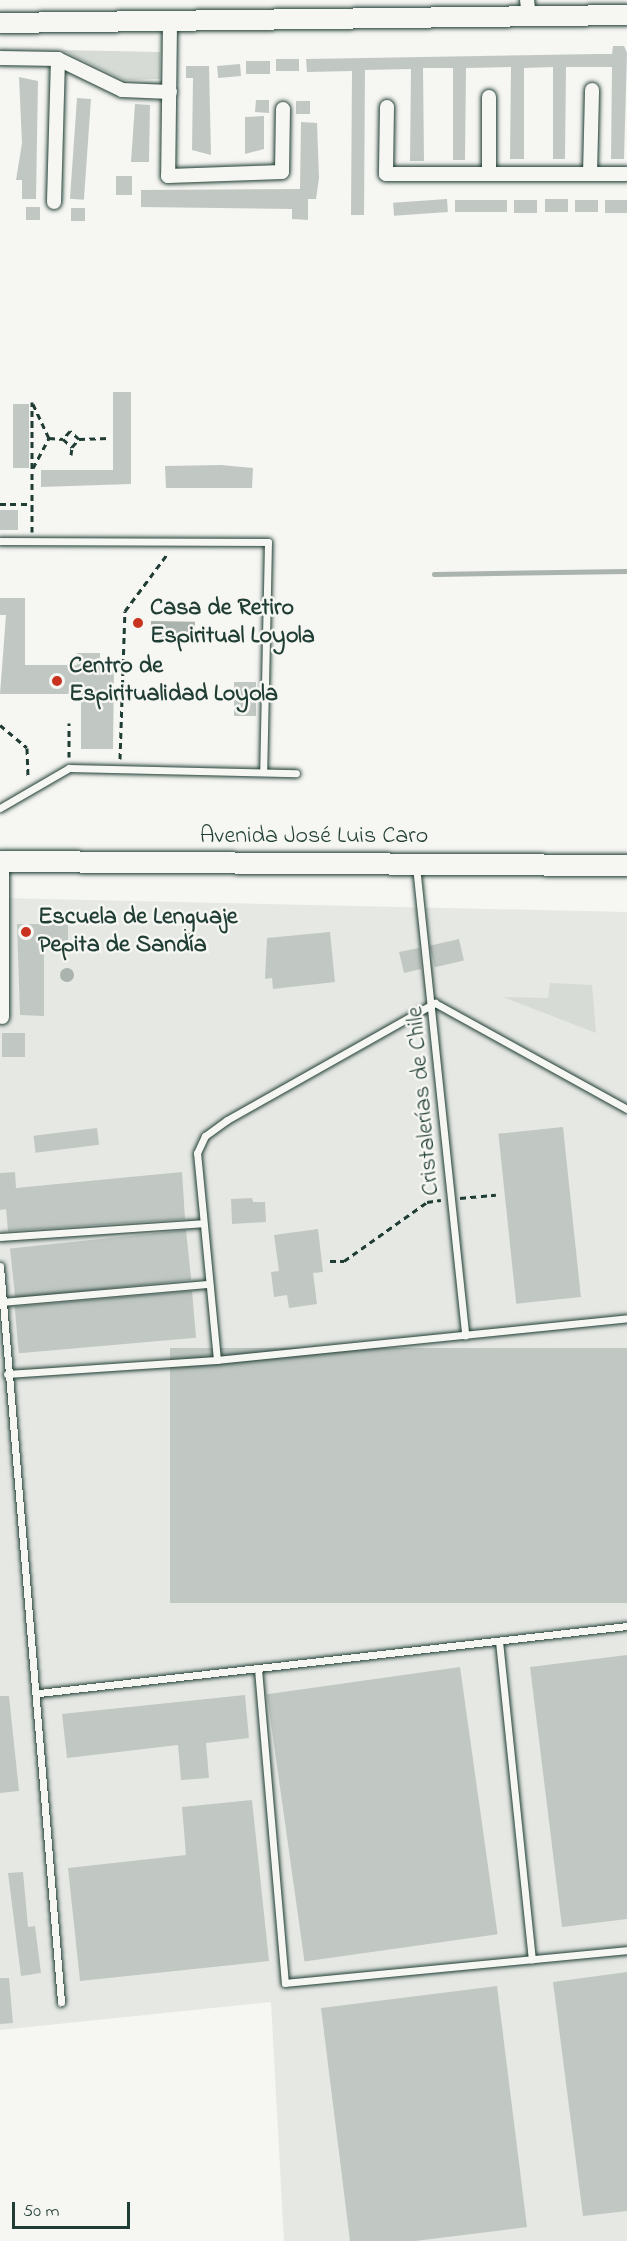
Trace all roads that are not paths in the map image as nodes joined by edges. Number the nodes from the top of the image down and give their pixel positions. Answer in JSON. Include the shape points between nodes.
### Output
{"nodes":[{"id":1,"x":528,"y":8,"type":"edge"},
{"id":2,"x":627,"y":15,"type":"edge"},
{"id":3,"x":0,"y":23,"type":"edge"},
{"id":4,"x":170,"y":23,"type":"junction"},
{"id":5,"x":0,"y":58,"type":"edge"},
{"id":6,"x":58,"y":58,"type":"junction"},
{"id":7,"x":591,"y":90,"type":"dead end"},
{"id":8,"x":170,"y":92,"type":"junction"},
{"id":9,"x":489,"y":97,"type":"dead end"},
{"id":10,"x":387,"y":107,"type":"dead end"},
{"id":11,"x":283,"y":110,"type":"dead end"},
{"id":12,"x":489,"y":174,"type":"junction"},
{"id":13,"x":590,"y":174,"type":"junction"},
{"id":14,"x":627,"y":174,"type":"edge"},
{"id":15,"x":54,"y":202,"type":"dead end"},
{"id":16,"x":0,"y":541,"type":"edge"},
{"id":17,"x":263,"y":772,"type":"junction"},
{"id":18,"x":296,"y":773,"type":"dead end"},
{"id":19,"x":0,"y":808,"type":"edge"},
{"id":20,"x":1,"y":861,"type":"edge"},
{"id":21,"x":416,"y":864,"type":"junction"},
{"id":22,"x":627,"y":865,"type":"edge"},
{"id":23,"x":435,"y":1003,"type":"junction"},
{"id":24,"x":2,"y":1017,"type":"dead end"},
{"id":25,"x":627,"y":1109,"type":"edge"},
{"id":26,"x":203,"y":1223,"type":"junction"},
{"id":27,"x":0,"y":1237,"type":"edge"},
{"id":28,"x":0,"y":1266,"type":"edge"},
{"id":29,"x":209,"y":1284,"type":"junction"},
{"id":30,"x":2,"y":1302,"type":"junction"},
{"id":31,"x":627,"y":1318,"type":"edge"},
{"id":32,"x":465,"y":1335,"type":"junction"},
{"id":33,"x":217,"y":1360,"type":"junction"},
{"id":34,"x":7,"y":1374,"type":"junction"},
{"id":35,"x":627,"y":1626,"type":"edge"},
{"id":36,"x":499,"y":1641,"type":"junction"},
{"id":37,"x":258,"y":1669,"type":"junction"},
{"id":38,"x":39,"y":1693,"type":"junction"},
{"id":39,"x":627,"y":1950,"type":"edge"},
{"id":40,"x":532,"y":1959,"type":"junction"},
{"id":41,"x":61,"y":2002,"type":"dead end"}],
"edges":[{"from":1,"to":2,"type":"main road"},
{"from":1,"to":4,"type":"main road"},
{"from":3,"to":4,"type":"main road"},
{"from":4,"to":8,"type":"street"},
{"from":5,"to":6,"type":"street"},
{"from":6,"to":8,"type":"street","via":[[122,90]]},
{"from":6,"to":15,"type":"street"},
{"from":7,"to":13,"type":"street"},
{"from":8,"to":11,"type":"street","via":[[168,176],[282,172]]},
{"from":9,"to":12,"type":"street"},
{"from":10,"to":12,"type":"street","via":[[386,174]]},
{"from":12,"to":13,"type":"street"},
{"from":13,"to":14,"type":"street"},
{"from":16,"to":17,"type":"lane","via":[[268,542]]},
{"from":17,"to":18,"type":"lane"},
{"from":17,"to":19,"type":"lane","via":[[69,768]]},
{"from":20,"to":21,"type":"main road","name":"Avenida José Luis Caro"},
{"from":20,"to":24,"type":"street"},
{"from":21,"to":22,"type":"main road","name":"Avenida José Luis Caro"},
{"from":21,"to":23,"type":"lane","name":"Cristalerías de Chile"},
{"from":23,"to":25,"type":"lane"},
{"from":23,"to":26,"type":"lane","via":[[205,1136],[197,1153]]},
{"from":23,"to":32,"type":"lane","name":"Cristalerías de Chile"},
{"from":26,"to":27,"type":"lane"},
{"from":26,"to":29,"type":"lane"},
{"from":28,"to":30,"type":"lane"},
{"from":29,"to":30,"type":"lane"},
{"from":29,"to":33,"type":"lane"},
{"from":30,"to":34,"type":"lane"},
{"from":31,"to":32,"type":"lane"},
{"from":32,"to":33,"type":"lane"},
{"from":33,"to":34,"type":"lane"},
{"from":34,"to":38,"type":"lane"},
{"from":35,"to":36,"type":"lane"},
{"from":36,"to":37,"type":"lane"},
{"from":36,"to":40,"type":"lane"},
{"from":37,"to":38,"type":"lane"},
{"from":37,"to":40,"type":"lane","via":[[285,1983]]},
{"from":38,"to":41,"type":"lane"},
{"from":39,"to":40,"type":"lane"}]}
